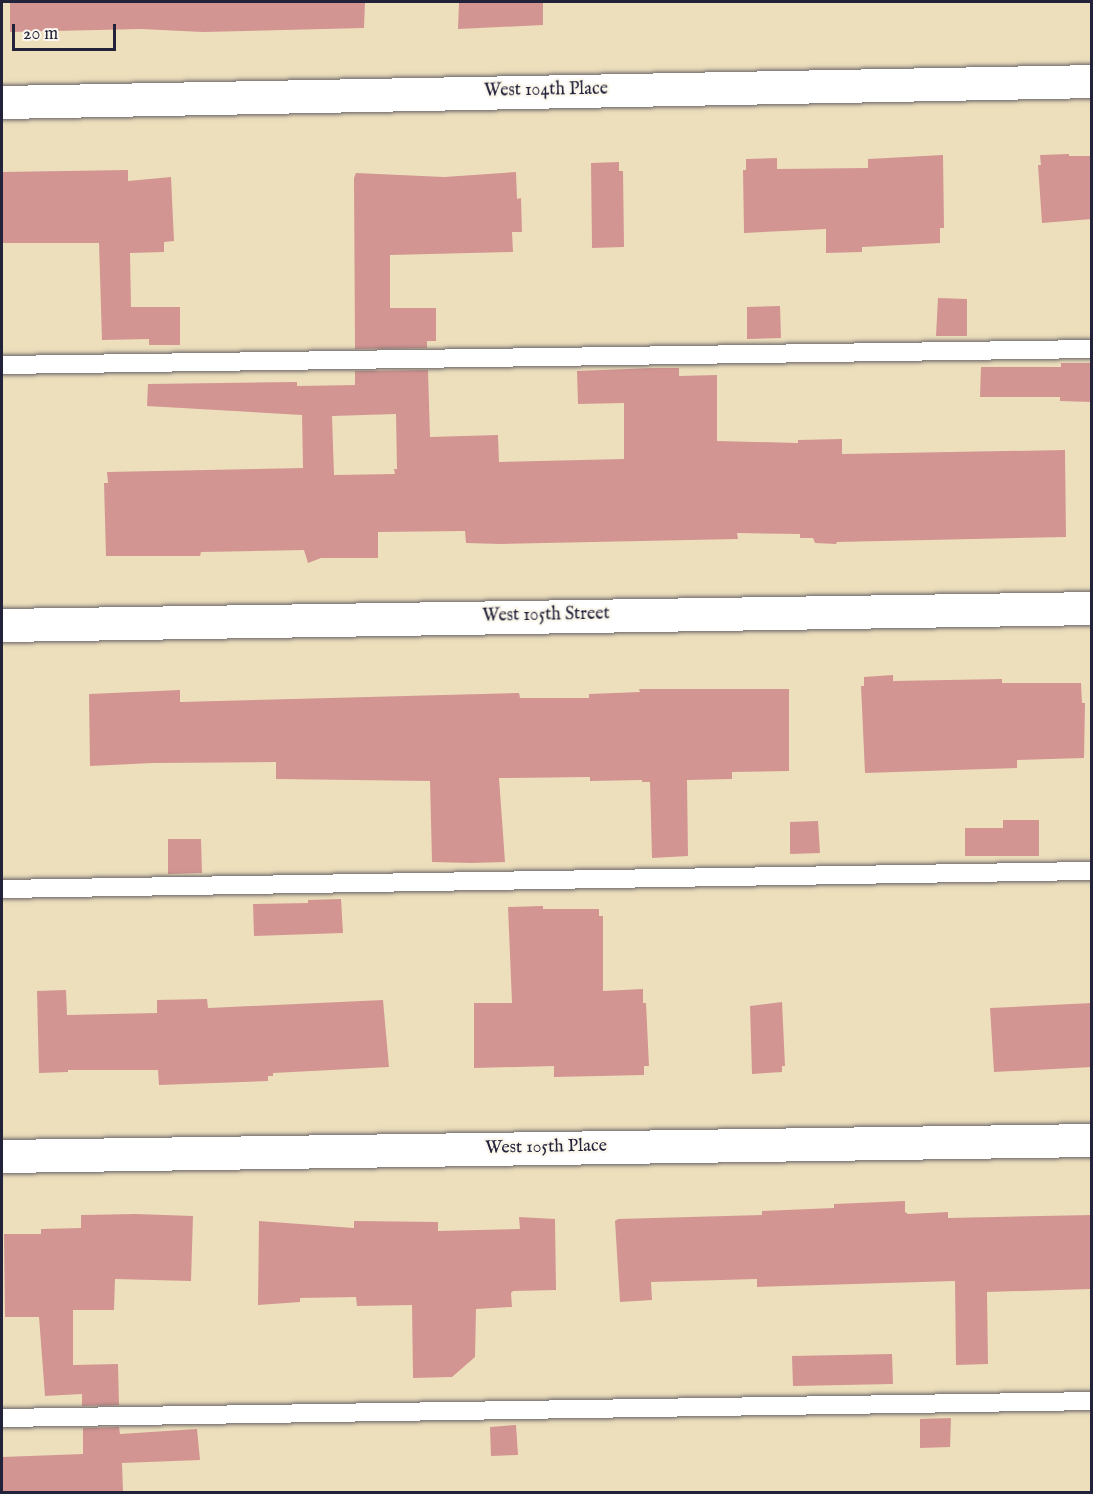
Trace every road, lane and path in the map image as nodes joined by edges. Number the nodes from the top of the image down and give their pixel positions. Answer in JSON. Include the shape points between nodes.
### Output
{"nodes":[{"id":1,"x":1092,"y":81,"type":"edge"},
{"id":2,"x":2,"y":102,"type":"edge"},
{"id":3,"x":1092,"y":348,"type":"edge"},
{"id":4,"x":2,"y":365,"type":"edge"},
{"id":5,"x":1092,"y":608,"type":"edge"},
{"id":6,"x":2,"y":625,"type":"edge"},
{"id":7,"x":1092,"y":871,"type":"edge"},
{"id":8,"x":2,"y":889,"type":"edge"},
{"id":9,"x":1092,"y":1140,"type":"edge"},
{"id":10,"x":2,"y":1156,"type":"edge"},
{"id":11,"x":1092,"y":1401,"type":"edge"},
{"id":12,"x":2,"y":1418,"type":"edge"}],
"edges":[{"from":1,"to":2,"type":"street","name":"West 104th Place"},
{"from":3,"to":4,"type":"lane"},
{"from":5,"to":6,"type":"street","name":"West 105th Street"},
{"from":7,"to":8,"type":"lane"},
{"from":9,"to":10,"type":"street","name":"West 105th Place"},
{"from":11,"to":12,"type":"lane"}]}
